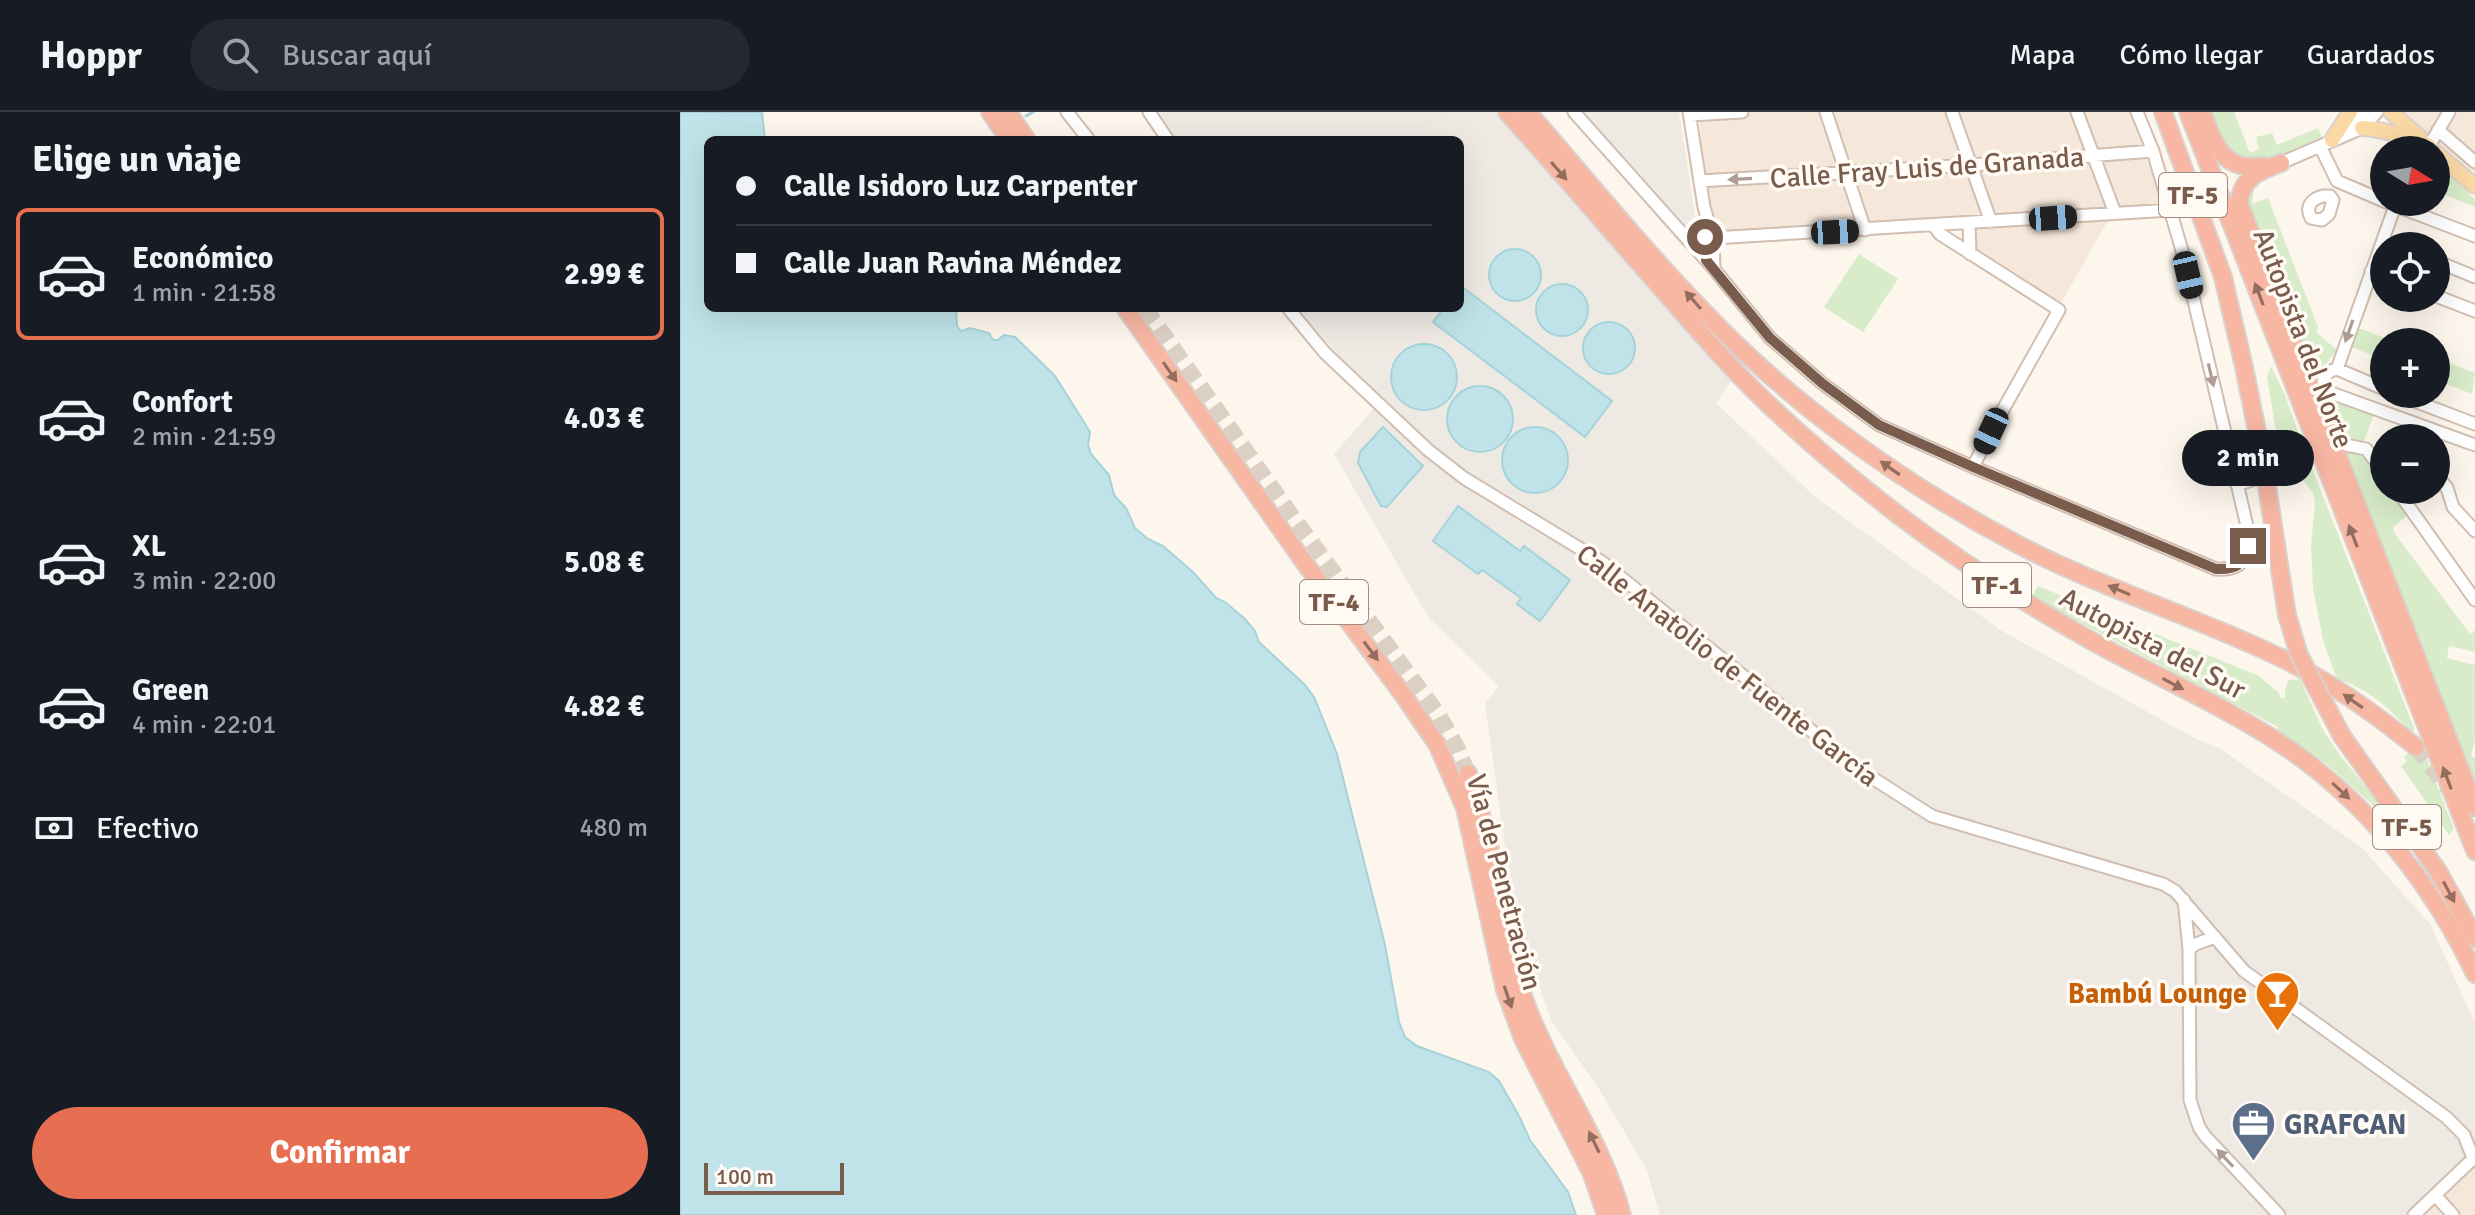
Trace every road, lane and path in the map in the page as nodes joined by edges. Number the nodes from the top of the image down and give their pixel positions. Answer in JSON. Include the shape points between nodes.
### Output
{"nodes":[{"id":1,"x":990,"y":112,"type":"edge"},
{"id":2,"x":1008,"y":112,"type":"edge"},
{"id":3,"x":1067,"y":112,"type":"edge"},
{"id":4,"x":1149,"y":112,"type":"edge"},
{"id":5,"x":1507,"y":112,"type":"edge"},
{"id":6,"x":1528,"y":112,"type":"edge"},
{"id":7,"x":1574,"y":112,"type":"edge"},
{"id":8,"x":1742,"y":112,"type":"edge"},
{"id":9,"x":1826,"y":112,"type":"edge"},
{"id":10,"x":1952,"y":112,"type":"edge"},
{"id":11,"x":2077,"y":112,"type":"edge"},
{"id":12,"x":2137,"y":112,"type":"edge"},
{"id":13,"x":2163,"y":112,"type":"edge"},
{"id":14,"x":2188,"y":112,"type":"edge"},
{"id":15,"x":2202,"y":112,"type":"edge"},
{"id":16,"x":2350,"y":112,"type":"edge"},
{"id":17,"x":2363,"y":112,"type":"edge"},
{"id":18,"x":2377,"y":112,"type":"edge"},
{"id":19,"x":2391,"y":112,"type":"edge"},
{"id":20,"x":2449,"y":112,"type":"edge"},
{"id":21,"x":1690,"y":114,"type":"edge"},
{"id":22,"x":2362,"y":128,"type":"junction"},
{"id":23,"x":2438,"y":130,"type":"junction"},
{"id":24,"x":1006,"y":136,"type":"edge"},
{"id":25,"x":1024,"y":136,"type":"edge"},
{"id":26,"x":1086,"y":136,"type":"edge"},
{"id":27,"x":1165,"y":136,"type":"edge"},
{"id":28,"x":2397,"y":136,"type":"edge"},
{"id":29,"x":2418,"y":136,"type":"edge"},
{"id":30,"x":2436,"y":136,"type":"edge"},
{"id":31,"x":2326,"y":143,"type":"junction"},
{"id":32,"x":2153,"y":151,"type":"junction"},
{"id":33,"x":2093,"y":156,"type":"junction"},
{"id":34,"x":2475,"y":162,"type":"edge"},
{"id":35,"x":2281,"y":163,"type":"junction"},
{"id":36,"x":1971,"y":165,"type":"junction"},
{"id":37,"x":2450,"y":165,"type":"edge"},
{"id":38,"x":1846,"y":172,"type":"junction"},
{"id":39,"x":1700,"y":181,"type":"junction"},
{"id":40,"x":2475,"y":186,"type":"edge"},
{"id":41,"x":2370,"y":195,"type":"edge"},
{"id":42,"x":2171,"y":210,"type":"junction"},
{"id":43,"x":2115,"y":213,"type":"junction"},
{"id":44,"x":2422,"y":216,"type":"edge"},
{"id":45,"x":1991,"y":222,"type":"junction"},
{"id":46,"x":1969,"y":224,"type":"junction"},
{"id":47,"x":1934,"y":226,"type":"junction"},
{"id":48,"x":1865,"y":230,"type":"junction"},
{"id":49,"x":1709,"y":234,"type":"junction"},
{"id":50,"x":1686,"y":236,"type":"junction"},
{"id":51,"x":2475,"y":236,"type":"edge"},
{"id":52,"x":1970,"y":254,"type":"junction"},
{"id":53,"x":1710,"y":264,"type":"junction"},
{"id":54,"x":2450,"y":267,"type":"edge"},
{"id":55,"x":2370,"y":274,"type":"edge"},
{"id":56,"x":2475,"y":277,"type":"edge"},
{"id":57,"x":2450,"y":301,"type":"edge"},
{"id":58,"x":2475,"y":311,"type":"edge"},
{"id":59,"x":1128,"y":312,"type":"edge"},
{"id":60,"x":1291,"y":312,"type":"edge"},
{"id":61,"x":2341,"y":371,"type":"junction"},
{"id":62,"x":2370,"y":383,"type":"edge"},
{"id":63,"x":2334,"y":394,"type":"junction"},
{"id":64,"x":2433,"y":408,"type":"edge"},
{"id":65,"x":2475,"y":424,"type":"edge"},
{"id":66,"x":2346,"y":445,"type":"dead end"},
{"id":67,"x":2475,"y":445,"type":"edge"},
{"id":68,"x":2370,"y":454,"type":"edge"},
{"id":69,"x":2303,"y":461,"type":"dead end"},
{"id":70,"x":1973,"y":467,"type":"junction"},
{"id":71,"x":2286,"y":469,"type":"dead end"},
{"id":72,"x":2255,"y":479,"type":"dead end"},
{"id":73,"x":2237,"y":485,"type":"junction"},
{"id":74,"x":2450,"y":498,"type":"edge"},
{"id":75,"x":2407,"y":504,"type":"edge"},
{"id":76,"x":2475,"y":531,"type":"edge"},
{"id":77,"x":2457,"y":577,"type":"junction"},
{"id":78,"x":2475,"y":584,"type":"edge"},
{"id":79,"x":2475,"y":600,"type":"edge"},
{"id":80,"x":2416,"y":747,"type":"tunnel mouth"},
{"id":81,"x":1468,"y":773,"type":"tunnel mouth"},
{"id":82,"x":2475,"y":807,"type":"edge"},
{"id":83,"x":2475,"y":851,"type":"edge"},
{"id":84,"x":2184,"y":900,"type":"junction"},
{"id":85,"x":1497,"y":920,"type":"junction"},
{"id":86,"x":2466,"y":923,"type":"junction"},
{"id":87,"x":2215,"y":937,"type":"junction"},
{"id":88,"x":2475,"y":938,"type":"edge"},
{"id":89,"x":2189,"y":949,"type":"junction"},
{"id":90,"x":2475,"y":955,"type":"edge"},
{"id":91,"x":2475,"y":974,"type":"edge"},
{"id":92,"x":2474,"y":1160,"type":"edge"},
{"id":93,"x":2435,"y":1195,"type":"junction"},
{"id":94,"x":1606,"y":1215,"type":"edge"},
{"id":95,"x":1622,"y":1215,"type":"edge"},
{"id":96,"x":2279,"y":1215,"type":"edge"},
{"id":97,"x":2414,"y":1215,"type":"edge"},
{"id":98,"x":2453,"y":1215,"type":"edge"}],
"edges":[{"from":1,"to":24,"type":"highway"},
{"from":2,"to":25,"type":"highway"},
{"from":3,"to":26,"type":"street"},
{"from":4,"to":27,"type":"street"},
{"from":5,"to":91,"type":"highway","name":"Autopista del Sur","number":"TF-1","one_way":true,"via":[[1705,338],[1827,458],[1965,564],[2030,606],[2256,728],[2327,778],[2411,866]]},
{"from":80,"to":6,"type":"highway","name":"Autopista del Sur","number":"TF-1","one_way":true,"via":[[2348,696],[2276,655],[2019,545],[1925,491],[1850,439],[1704,312]]},
{"from":7,"to":50,"type":"street"},
{"from":8,"to":21,"type":"street"},
{"from":9,"to":38,"type":"street"},
{"from":10,"to":36,"type":"street"},
{"from":11,"to":33,"type":"street"},
{"from":12,"to":32,"type":"street"},
{"from":13,"to":86,"type":"highway","name":"Autopista del Norte","number":"TF-5","one_way":true,"bridge":true,"via":[[2223,277],[2299,655],[2342,736],[2438,871]]},
{"from":83,"to":14,"type":"highway","name":"Autopista del Norte","number":"TF-5","one_way":true},
{"from":15,"to":35,"type":"highway","via":[[2216,146],[2237,165]]},
{"from":16,"to":31,"type":"main road"},
{"from":17,"to":31,"type":"street"},
{"from":18,"to":22,"type":"street"},
{"from":19,"to":29,"type":"main road"},
{"from":20,"to":23,"type":"street"},
{"from":21,"to":39,"type":"street"},
{"from":22,"to":28,"type":"main road"},
{"from":22,"to":31,"type":"street"},
{"from":23,"to":30,"type":"street"},
{"from":23,"to":34,"type":"street"},
{"from":31,"to":35,"type":"street"},
{"from":31,"to":41,"type":"street","via":[[2337,181]]},
{"from":32,"to":33,"type":"street","name":"Calle Fray Luis de Granada"},
{"from":32,"to":42,"type":"street"},
{"from":33,"to":36,"type":"street","name":"Calle Fray Luis de Granada"},
{"from":33,"to":43,"type":"street"},
{"from":35,"to":82,"type":"highway","via":[[2250,177],[2239,203]]},
{"from":36,"to":38,"type":"street","name":"Calle Fray Luis de Granada"},
{"from":36,"to":45,"type":"street"},
{"from":37,"to":40,"type":"main road"},
{"from":38,"to":39,"type":"street","name":"Calle Fray Luis de Granada","one_way":true},
{"from":38,"to":48,"type":"street"},
{"from":39,"to":49,"type":"street"},
{"from":42,"to":43,"type":"street"},
{"from":42,"to":73,"type":"street","one_way":true},
{"from":43,"to":45,"type":"street"},
{"from":44,"to":51,"type":"street"},
{"from":45,"to":46,"type":"street"},
{"from":46,"to":47,"type":"street"},
{"from":46,"to":52,"type":"street"},
{"from":47,"to":48,"type":"street"},
{"from":47,"to":52,"type":"street"},
{"from":48,"to":49,"type":"street"},
{"from":49,"to":50,"type":"street"},
{"from":49,"to":53,"type":"street"},
{"from":50,"to":53,"type":"street"},
{"from":52,"to":70,"type":"street","via":[[2059,310]]},
{"from":53,"to":70,"type":"street","via":[[1770,338],[1823,384],[1879,425]]},
{"from":54,"to":56,"type":"street"},
{"from":55,"to":61,"type":"street","one_way":true},
{"from":57,"to":58,"type":"street"},
{"from":59,"to":85,"type":"highway","name":"Vía de Penetración","number":"TF-4","one_way":true,"via":[[1437,744],[1465,808]]},
{"from":60,"to":84,"type":"street","name":"Calle Anatolio de Fuente García","via":[[1325,353],[1440,460],[1602,562],[1860,770],[1932,816],[2163,884]]},
{"from":61,"to":62,"type":"street"},
{"from":61,"to":63,"type":"street","via":[[2346,387]]},
{"from":61,"to":63,"type":"street","via":[[2324,375],[2326,390]]},
{"from":63,"to":67,"type":"street"},
{"from":64,"to":65,"type":"street"},
{"from":66,"to":68,"type":"street"},
{"from":69,"to":71,"type":"street"},
{"from":70,"to":73,"type":"street","via":[[2216,569],[2232,570],[2248,546]]},
{"from":72,"to":73,"type":"street"},
{"from":74,"to":76,"type":"street"},
{"from":75,"to":77,"type":"street"},
{"from":77,"to":78,"type":"street"},
{"from":77,"to":79,"type":"street"},
{"from":81,"to":85,"type":"highway","name":"Vía de Penetración","number":"TF-4","via":[[1487,833]]},
{"from":84,"to":87,"type":"street","name":"Calle Anatolio de Fuente García"},
{"from":84,"to":89,"type":"street"},
{"from":85,"to":94,"type":"highway","name":"Vía de Penetración","number":"TF-4","one_way":true,"via":[[1498,964],[1513,1014],[1591,1172]]},
{"from":95,"to":85,"type":"highway","name":"Vía de Penetración","number":"TF-4","one_way":true,"via":[[1601,1155],[1526,1003]]},
{"from":86,"to":88,"type":"highway","name":"Autopista del Norte","number":"TF-5"},
{"from":86,"to":90,"type":"highway"},
{"from":87,"to":89,"type":"street"},
{"from":87,"to":92,"type":"street","name":"Calle Anatolio de Fuente García","via":[[2244,971],[2446,1117],[2464,1135]]},
{"from":96,"to":89,"type":"street","one_way":true,"via":[[2205,1136],[2196,1118],[2190,1100]]},
{"from":92,"to":93,"type":"street"},
{"from":93,"to":97,"type":"street"},
{"from":93,"to":98,"type":"street"}]}
